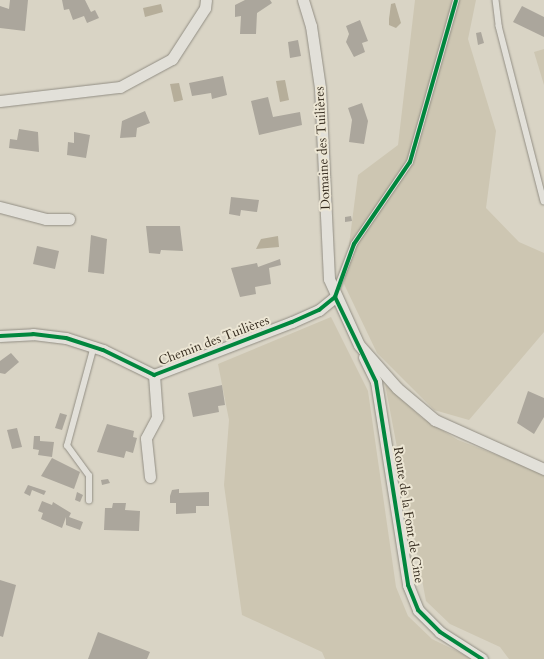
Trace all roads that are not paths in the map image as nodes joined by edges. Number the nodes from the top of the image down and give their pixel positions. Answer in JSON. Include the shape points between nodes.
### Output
{"nodes":[{"id":1,"x":206,"y":0,"type":"edge"},
{"id":2,"x":303,"y":0,"type":"edge"},
{"id":3,"x":456,"y":0,"type":"edge"},
{"id":4,"x":496,"y":0,"type":"edge"},
{"id":5,"x":0,"y":101,"type":"edge"},
{"id":6,"x":544,"y":201,"type":"edge"},
{"id":7,"x":0,"y":207,"type":"edge"},
{"id":8,"x":69,"y":219,"type":"dead end"},
{"id":9,"x":334,"y":297,"type":"junction"},
{"id":10,"x":0,"y":336,"type":"edge"},
{"id":11,"x":359,"y":345,"type":"junction"},
{"id":12,"x":94,"y":346,"type":"junction"},
{"id":13,"x":154,"y":375,"type":"junction"},
{"id":14,"x":544,"y":469,"type":"edge"},
{"id":15,"x":150,"y":477,"type":"dead end"},
{"id":16,"x":89,"y":501,"type":"dead end"},
{"id":17,"x":482,"y":659,"type":"edge"}],
"edges":[{"from":1,"to":5,"type":"street","via":[[205,8],[172,59],[120,87]]},
{"from":2,"to":9,"type":"street","name":"Domaine des Tuilières","via":[[311,26],[320,88],[328,267]]},
{"from":3,"to":9,"type":"lane","via":[[410,162],[354,244]]},
{"from":4,"to":6,"type":"lane","via":[[499,26]]},
{"from":7,"to":8,"type":"street","via":[[46,219]]},
{"from":9,"to":11,"type":"street"},
{"from":9,"to":13,"type":"street","name":"Chemin des Tuilières","via":[[319,310],[292,322]]},
{"from":10,"to":12,"type":"street","name":"Chemin des Tuilières","via":[[33,334]]},
{"from":11,"to":14,"type":"street","via":[[397,388],[435,420]]},
{"from":11,"to":17,"type":"street","name":"Route de la Font de Cine","via":[[376,382],[408,586],[418,610],[440,632]]},
{"from":12,"to":13,"type":"street","name":"Chemin des Tuilières"},
{"from":12,"to":16,"type":"lane","via":[[67,446],[88,476]]},
{"from":13,"to":15,"type":"street","name":"Chemin des Tuilières","via":[[157,417],[146,438]]}]}
